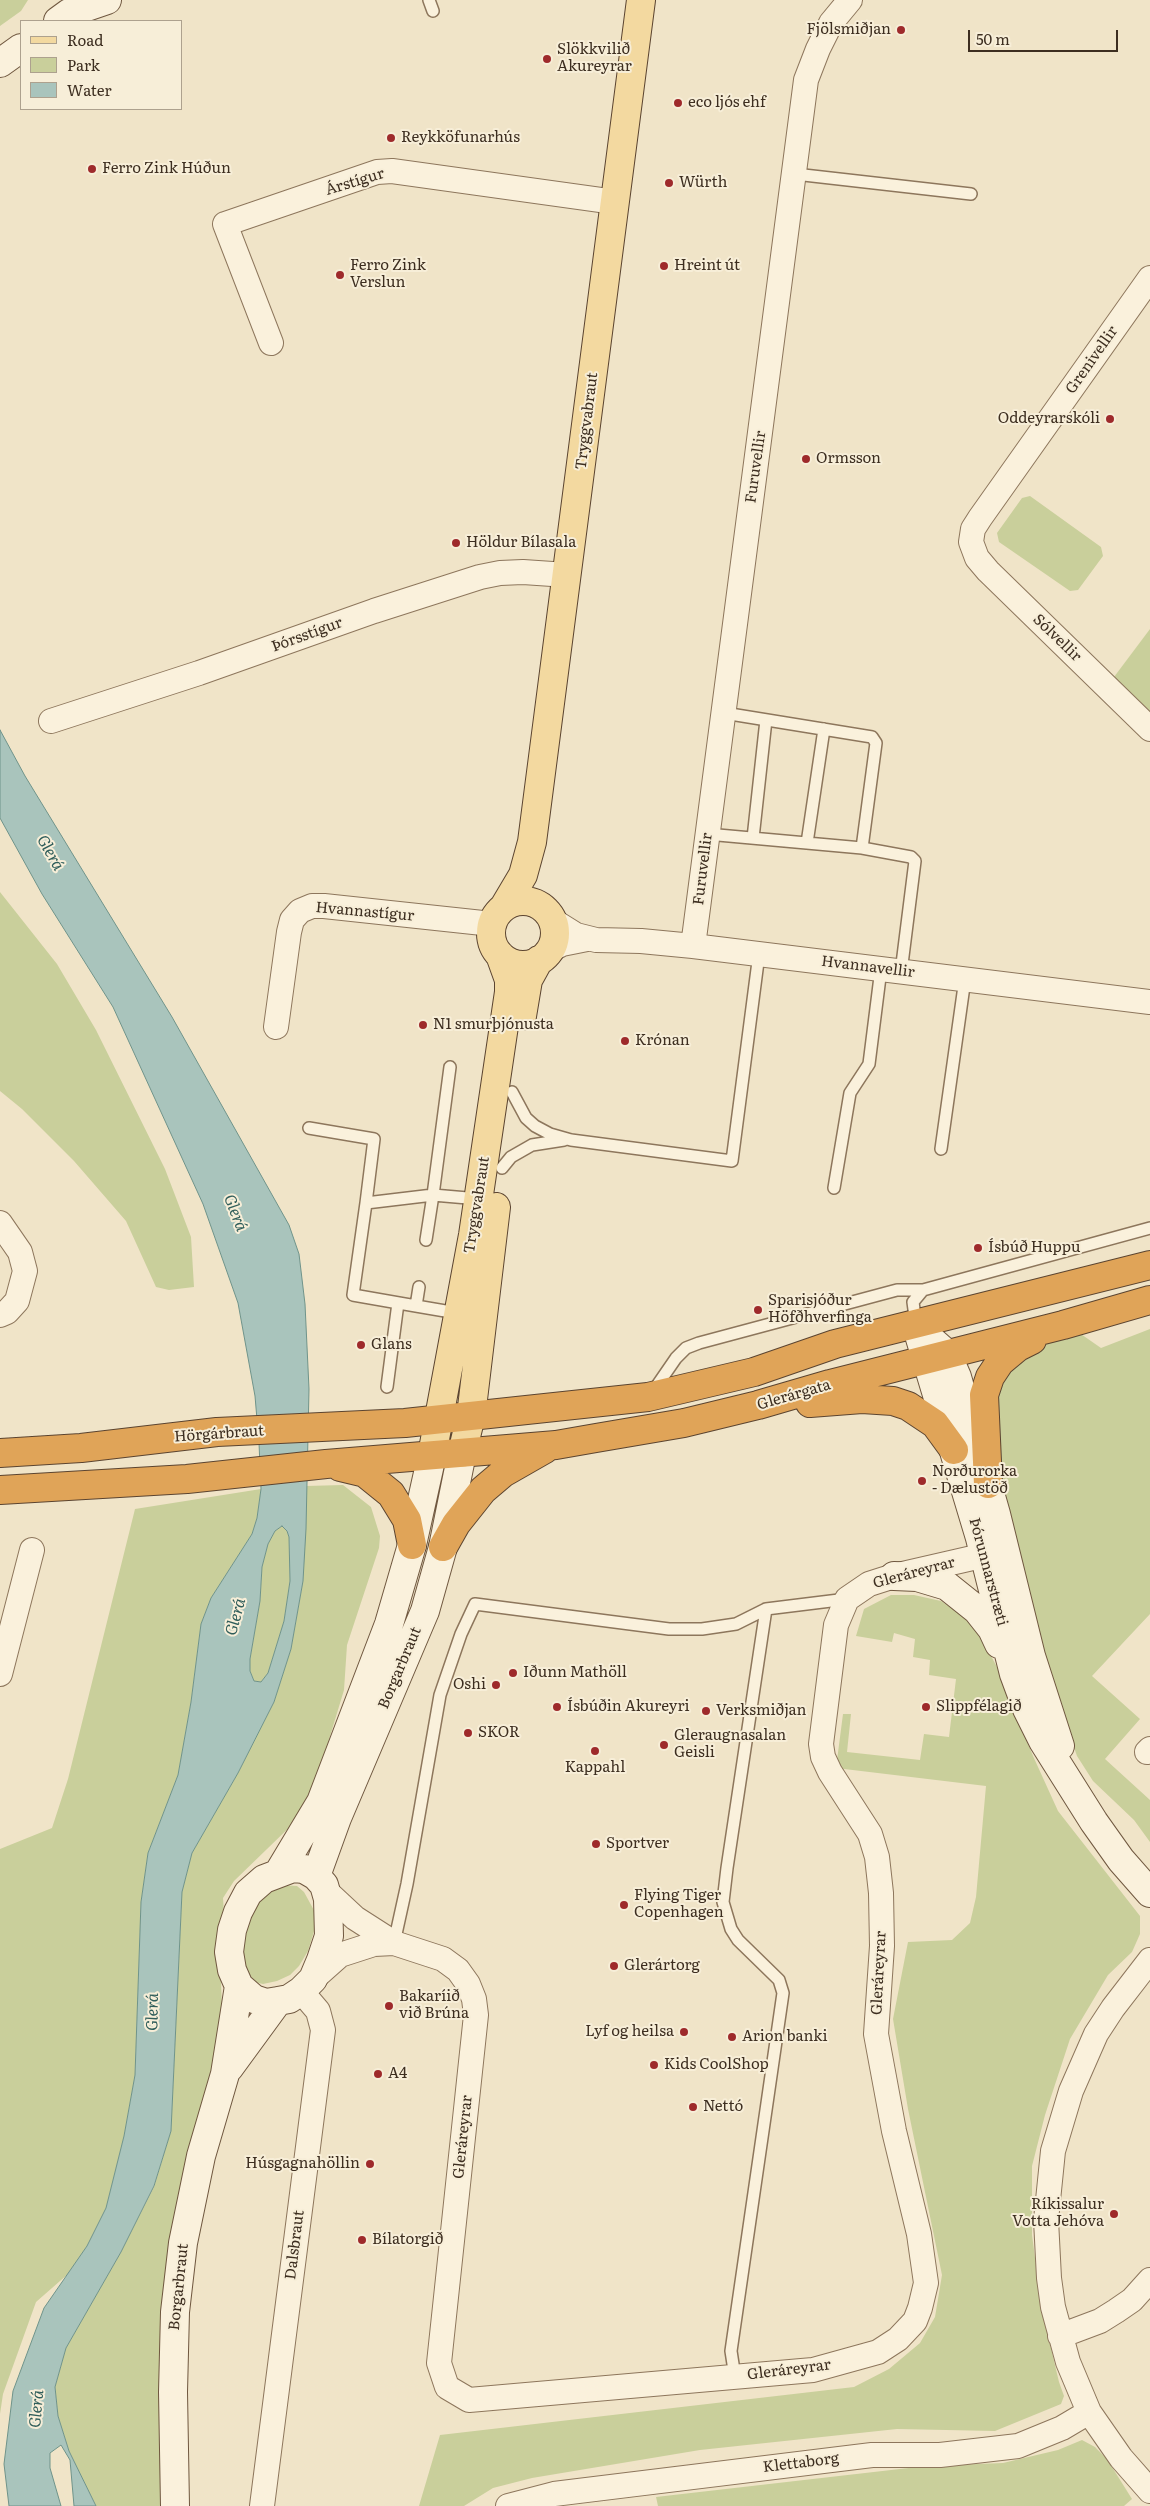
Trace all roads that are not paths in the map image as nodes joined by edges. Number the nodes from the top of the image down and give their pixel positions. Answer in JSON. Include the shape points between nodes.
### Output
{"nodes":[{"id":1,"x":107,"y":0,"type":"edge"},
{"id":2,"x":641,"y":0,"type":"edge"},
{"id":3,"x":850,"y":0,"type":"edge"},
{"id":4,"x":64,"y":12,"type":"edge"},
{"id":5,"x":20,"y":49,"type":"edge"},
{"id":6,"x":0,"y":63,"type":"edge"},
{"id":7,"x":795,"y":174,"type":"junction"},
{"id":8,"x":972,"y":194,"type":"dead end"},
{"id":9,"x":615,"y":202,"type":"junction"},
{"id":10,"x":1150,"y":278,"type":"edge"},
{"id":11,"x":271,"y":343,"type":"dead end"},
{"id":12,"x":971,"y":542,"type":"joint"},
{"id":13,"x":567,"y":575,"type":"junction"},
{"id":14,"x":724,"y":713,"type":"junction"},
{"id":15,"x":766,"y":720,"type":"junction"},
{"id":16,"x":51,"y":722,"type":"dead end"},
{"id":17,"x":824,"y":728,"type":"junction"},
{"id":18,"x":1150,"y":729,"type":"edge"},
{"id":19,"x":707,"y":834,"type":"junction"},
{"id":20,"x":753,"y":838,"type":"junction"},
{"id":21,"x":532,"y":842,"type":"junction"},
{"id":22,"x":807,"y":843,"type":"junction"},
{"id":23,"x":862,"y":848,"type":"junction"},
{"id":24,"x":548,"y":914,"type":"junction"},
{"id":25,"x":498,"y":916,"type":"junction"},
{"id":26,"x":586,"y":939,"type":"junction"},
{"id":27,"x":693,"y":946,"type":"junction"},
{"id":28,"x":759,"y":954,"type":"junction"},
{"id":29,"x":500,"y":955,"type":"junction"},
{"id":30,"x":544,"y":955,"type":"junction"},
{"id":31,"x":891,"y":970,"type":"junction"},
{"id":32,"x":964,"y":979,"type":"junction"},
{"id":33,"x":1150,"y":1002,"type":"edge"},
{"id":34,"x":276,"y":1027,"type":"dead end"},
{"id":35,"x":450,"y":1067,"type":"dead end"},
{"id":36,"x":512,"y":1092,"type":"junction"},
{"id":37,"x":310,"y":1128,"type":"dead end"},
{"id":38,"x":571,"y":1140,"type":"junction"},
{"id":39,"x":942,"y":1148,"type":"dead end"},
{"id":40,"x":502,"y":1168,"type":"junction"},
{"id":41,"x":834,"y":1188,"type":"dead end"},
{"id":42,"x":433,"y":1195,"type":"junction"},
{"id":43,"x":479,"y":1199,"type":"junction"},
{"id":44,"x":366,"y":1203,"type":"junction"},
{"id":45,"x":0,"y":1223,"type":"edge"},
{"id":46,"x":1150,"y":1228,"type":"edge"},
{"id":47,"x":426,"y":1240,"type":"dead end"},
{"id":48,"x":1150,"y":1265,"type":"edge"},
{"id":49,"x":418,"y":1288,"type":"dead end"},
{"id":50,"x":923,"y":1290,"type":"junction"},
{"id":51,"x":1150,"y":1300,"type":"edge"},
{"id":52,"x":398,"y":1303,"type":"junction"},
{"id":53,"x":416,"y":1306,"type":"junction"},
{"id":54,"x":457,"y":1313,"type":"junction"},
{"id":55,"x":0,"y":1315,"type":"edge"},
{"id":56,"x":1063,"y":1325,"type":"junction"},
{"id":57,"x":911,"y":1329,"type":"junction"},
{"id":58,"x":937,"y":1357,"type":"junction"},
{"id":59,"x":387,"y":1387,"type":"dead end"},
{"id":60,"x":648,"y":1397,"type":"junction"},
{"id":61,"x":758,"y":1405,"type":"junction"},
{"id":62,"x":471,"y":1416,"type":"junction"},
{"id":63,"x":438,"y":1420,"type":"junction"},
{"id":64,"x":556,"y":1444,"type":"junction"},
{"id":65,"x":954,"y":1450,"type":"junction"},
{"id":66,"x":0,"y":1453,"type":"edge"},
{"id":67,"x":462,"y":1453,"type":"junction"},
{"id":68,"x":432,"y":1455,"type":"junction"},
{"id":69,"x":326,"y":1464,"type":"junction"},
{"id":70,"x":988,"y":1484,"type":"junction"},
{"id":71,"x":0,"y":1490,"type":"edge"},
{"id":72,"x":412,"y":1545,"type":"junction"},
{"id":73,"x":443,"y":1547,"type":"junction"},
{"id":74,"x":32,"y":1550,"type":"dead end"},
{"id":75,"x":995,"y":1553,"type":"junction"},
{"id":76,"x":894,"y":1576,"type":"junction"},
{"id":77,"x":847,"y":1599,"type":"junction"},
{"id":78,"x":766,"y":1609,"type":"junction"},
{"id":79,"x":0,"y":1674,"type":"edge"},
{"id":80,"x":1014,"y":1674,"type":"junction"},
{"id":81,"x":1070,"y":1781,"type":"junction"},
{"id":82,"x":279,"y":1872,"type":"junction"},
{"id":83,"x":321,"y":1883,"type":"junction"},
{"id":84,"x":1150,"y":1893,"type":"edge"},
{"id":85,"x":394,"y":1943,"type":"junction"},
{"id":86,"x":1150,"y":1960,"type":"edge"},
{"id":87,"x":239,"y":1986,"type":"junction"},
{"id":88,"x":297,"y":1990,"type":"junction"},
{"id":89,"x":225,"y":2074,"type":"junction"},
{"id":90,"x":1150,"y":2280,"type":"edge"},
{"id":91,"x":1060,"y":2336,"type":"junction"},
{"id":92,"x":734,"y":2377,"type":"junction"},
{"id":93,"x":1089,"y":2412,"type":"junction"},
{"id":94,"x":1150,"y":2491,"type":"edge"},
{"id":95,"x":175,"y":2506,"type":"edge"},
{"id":96,"x":262,"y":2506,"type":"edge"},
{"id":97,"x":508,"y":2506,"type":"edge"}],
"edges":[{"from":1,"to":4,"type":"street"},
{"from":2,"to":9,"type":"main road","name":"Tryggvabraut"},
{"from":3,"to":7,"type":"street","name":"Furuvellir","via":[[827,32],[806,80]]},
{"from":5,"to":6,"type":"street"},
{"from":7,"to":8,"type":"lane"},
{"from":7,"to":14,"type":"street","name":"Furuvellir"},
{"from":9,"to":11,"type":"street","name":"Árstígur","via":[[392,171],[377,172],[225,224]]},
{"from":9,"to":13,"type":"main road","name":"Tryggvabraut"},
{"from":10,"to":12,"type":"street","name":"Grenivellir","via":[[980,518]]},
{"from":12,"to":18,"type":"street","name":"Sólvellir","via":[[977,558],[988,571]]},
{"from":13,"to":16,"type":"street","name":"Þórsstígur","via":[[516,572],[480,578],[374,610],[199,674]]},
{"from":13,"to":21,"type":"main road","name":"Tryggvabraut"},
{"from":14,"to":15,"type":"lane"},
{"from":14,"to":19,"type":"street","name":"Furuvellir"},
{"from":15,"to":17,"type":"lane"},
{"from":15,"to":20,"type":"lane"},
{"from":17,"to":22,"type":"lane"},
{"from":17,"to":23,"type":"lane","via":[[863,734],[872,737],[876,743]]},
{"from":19,"to":20,"type":"lane"},
{"from":19,"to":27,"type":"street","name":"Furuvellir"},
{"from":20,"to":22,"type":"lane"},
{"from":21,"to":24,"type":"main road","name":"Tryggvabraut","via":[[535,877]]},
{"from":21,"to":25,"type":"main road","name":"Tryggvabraut","via":[[523,876]]},
{"from":22,"to":23,"type":"lane"},
{"from":23,"to":31,"type":"lane","via":[[906,854],[915,861]]},
{"from":24,"to":25,"type":"main road","via":[[524,901]]},
{"from":24,"to":26,"type":"street","name":"Hvannavellir","via":[[563,929]]},
{"from":24,"to":30,"type":"main road","name":"Tryggvabraut","via":[[555,935]]},
{"from":25,"to":29,"type":"main road","name":"Tryggvabraut","via":[[492,940]]},
{"from":25,"to":34,"type":"street","name":"Hvannastígur","via":[[324,906],[300,911],[292,920],[289,932]]},
{"from":26,"to":27,"type":"street","name":"Hvannavellir","via":[[641,940]]},
{"from":26,"to":30,"type":"street","name":"Hvannavellir","via":[[562,944]]},
{"from":27,"to":28,"type":"street","name":"Hvannavellir"},
{"from":28,"to":31,"type":"street","name":"Hvannavellir"},
{"from":28,"to":38,"type":"lane","via":[[732,1161]]},
{"from":29,"to":30,"type":"main road","via":[[519,965]]},
{"from":29,"to":43,"type":"main road","name":"Tryggvabraut","via":[[506,968],[509,992]]},
{"from":30,"to":36,"type":"main road","name":"Tryggvabraut","via":[[528,980]]},
{"from":31,"to":32,"type":"street","name":"Hvannavellir"},
{"from":31,"to":41,"type":"lane","via":[[869,1064],[850,1093]]},
{"from":32,"to":33,"type":"street","name":"Hvannavellir"},
{"from":32,"to":39,"type":"lane"},
{"from":35,"to":42,"type":"lane"},
{"from":36,"to":38,"type":"lane","via":[[518,1107],[535,1126]]},
{"from":36,"to":40,"type":"main road","name":"Tryggvabraut"},
{"from":37,"to":44,"type":"lane","via":[[374,1139]]},
{"from":38,"to":40,"type":"lane","via":[[532,1144],[511,1157]]},
{"from":40,"to":62,"type":"main road","name":"Tryggvabraut"},
{"from":42,"to":43,"type":"lane"},
{"from":42,"to":44,"type":"lane"},
{"from":42,"to":47,"type":"lane"},
{"from":43,"to":54,"type":"main road","name":"Tryggvabraut"},
{"from":44,"to":52,"type":"lane","via":[[353,1295]]},
{"from":45,"to":55,"type":"street","via":[[20,1252],[25,1271],[17,1301]]},
{"from":46,"to":50,"type":"lane"},
{"from":48,"to":57,"type":"highway"},
{"from":49,"to":53,"type":"lane"},
{"from":50,"to":57,"type":"lane","via":[[913,1302]]},
{"from":50,"to":60,"type":"lane","via":[[897,1290],[686,1348]]},
{"from":51,"to":56,"type":"highway","name":"Glerárgata"},
{"from":52,"to":53,"type":"lane"},
{"from":52,"to":59,"type":"lane"},
{"from":53,"to":54,"type":"lane"},
{"from":54,"to":63,"type":"main road","name":"Tryggvabraut"},
{"from":56,"to":58,"type":"highway","name":"Glerárgata"},
{"from":56,"to":70,"type":"highway","via":[[1018,1347],[1000,1362],[990,1377],[983,1407]]},
{"from":57,"to":58,"type":"street","name":"Þórunnarstræti"},
{"from":57,"to":60,"type":"highway","via":[[836,1344],[754,1372]]},
{"from":58,"to":61,"type":"highway","name":"Glerárgata"},
{"from":58,"to":65,"type":"street","name":"Þórunnarstræti"},
{"from":58,"to":70,"type":"street","name":"Þórunnarstræti","via":[[957,1377]]},
{"from":60,"to":62,"type":"highway"},
{"from":61,"to":64,"type":"highway","name":"Glerárgata","via":[[684,1423]]},
{"from":61,"to":65,"type":"highway","via":[[862,1399],[893,1401],[926,1417],[943,1433]]},
{"from":62,"to":63,"type":"highway"},
{"from":62,"to":67,"type":"main road","name":"Tryggvabraut"},
{"from":63,"to":66,"type":"highway","name":"Hörgárbraut","via":[[217,1432],[81,1448]]},
{"from":63,"to":68,"type":"main road","name":"Tryggvabraut"},
{"from":64,"to":67,"type":"highway","name":"Glerárgata"},
{"from":64,"to":73,"type":"highway","via":[[503,1473],[483,1490],[456,1524]]},
{"from":65,"to":75,"type":"street","name":"Þórunnarstræti"},
{"from":67,"to":68,"type":"highway","name":"Glerárgata"},
{"from":67,"to":73,"type":"street","name":"Borgarbraut"},
{"from":68,"to":69,"type":"highway"},
{"from":68,"to":72,"type":"street","name":"Borgarbraut"},
{"from":69,"to":71,"type":"highway","via":[[187,1479]]},
{"from":69,"to":72,"type":"highway","via":[[365,1473],[391,1494],[407,1520]]},
{"from":70,"to":75,"type":"street","name":"Þórunnarstræti"},
{"from":72,"to":82,"type":"street","name":"Borgarbraut","via":[[389,1624],[321,1802]]},
{"from":73,"to":83,"type":"street","name":"Borgarbraut","via":[[425,1611],[337,1818]]},
{"from":74,"to":79,"type":"street"},
{"from":75,"to":76,"type":"street","name":"Gleráreyrar"},
{"from":75,"to":80,"type":"street","name":"Þórunnarstræti"},
{"from":75,"to":81,"type":"street","name":"Þórunnarstræti"},
{"from":76,"to":77,"type":"street","name":"Gleráreyrar","via":[[869,1584]]},
{"from":76,"to":80,"type":"street","via":[[932,1580],[959,1594],[992,1629]]},
{"from":77,"to":78,"type":"lane"},
{"from":77,"to":92,"type":"street","name":"Gleráreyrar","via":[[836,1625],[821,1744],[830,1772],[870,1834],[877,1857],[882,1893],[882,1946],[876,2034],[890,2113],[919,2234],[925,2269],[924,2296],[906,2331],[878,2352],[813,2370]]},
{"from":78,"to":85,"type":"lane","via":[[736,1624],[669,1629],[475,1604],[460,1634],[440,1695]]},
{"from":78,"to":92,"type":"lane","via":[[724,1902],[738,1940],[778,1980],[783,1993],[731,2351]]},
{"from":80,"to":81,"type":"street","name":"Þórunnarstræti","via":[[1043,1741]]},
{"from":81,"to":84,"type":"street","name":"Þórunnarstræti","via":[[1121,1860]]},
{"from":82,"to":83,"type":"street","name":"Borgarbraut","via":[[304,1869]]},
{"from":82,"to":87,"type":"street","name":"Borgarbraut","via":[[264,1879],[248,1893],[238,1912],[229,1952]]},
{"from":83,"to":85,"type":"street","name":"Gleráreyrar","via":[[355,1918]]},
{"from":83,"to":88,"type":"street","name":"Borgarbraut","via":[[330,1917],[329,1936]]},
{"from":85,"to":88,"type":"street","name":"Gleráreyrar","via":[[374,1944],[340,1955]]},
{"from":85,"to":92,"type":"street","name":"Gleráreyrar","via":[[443,1958],[458,1970],[474,1999],[476,2015],[439,2363],[446,2387],[469,2400]]},
{"from":86,"to":91,"type":"street","via":[[1096,2034],[1070,2091],[1059,2128],[1048,2182],[1046,2220],[1049,2278]]},
{"from":87,"to":88,"type":"street","via":[[266,2003]]},
{"from":87,"to":89,"type":"street","name":"Borgarbraut"},
{"from":88,"to":89,"type":"street","name":"Borgarbraut"},
{"from":88,"to":96,"type":"street","name":"Dalsbraut","via":[[318,2011],[324,2030]]},
{"from":89,"to":95,"type":"street","name":"Borgarbraut","via":[[201,2156],[183,2243],[176,2304],[173,2392]]},
{"from":90,"to":91,"type":"street","via":[[1132,2300],[1116,2311],[1092,2325]]},
{"from":91,"to":93,"type":"street"},
{"from":93,"to":94,"type":"street","via":[[1121,2458]]},
{"from":93,"to":97,"type":"street","name":"Klettaborg","via":[[1062,2428],[1018,2446],[940,2455],[872,2455],[554,2494]]}]}
